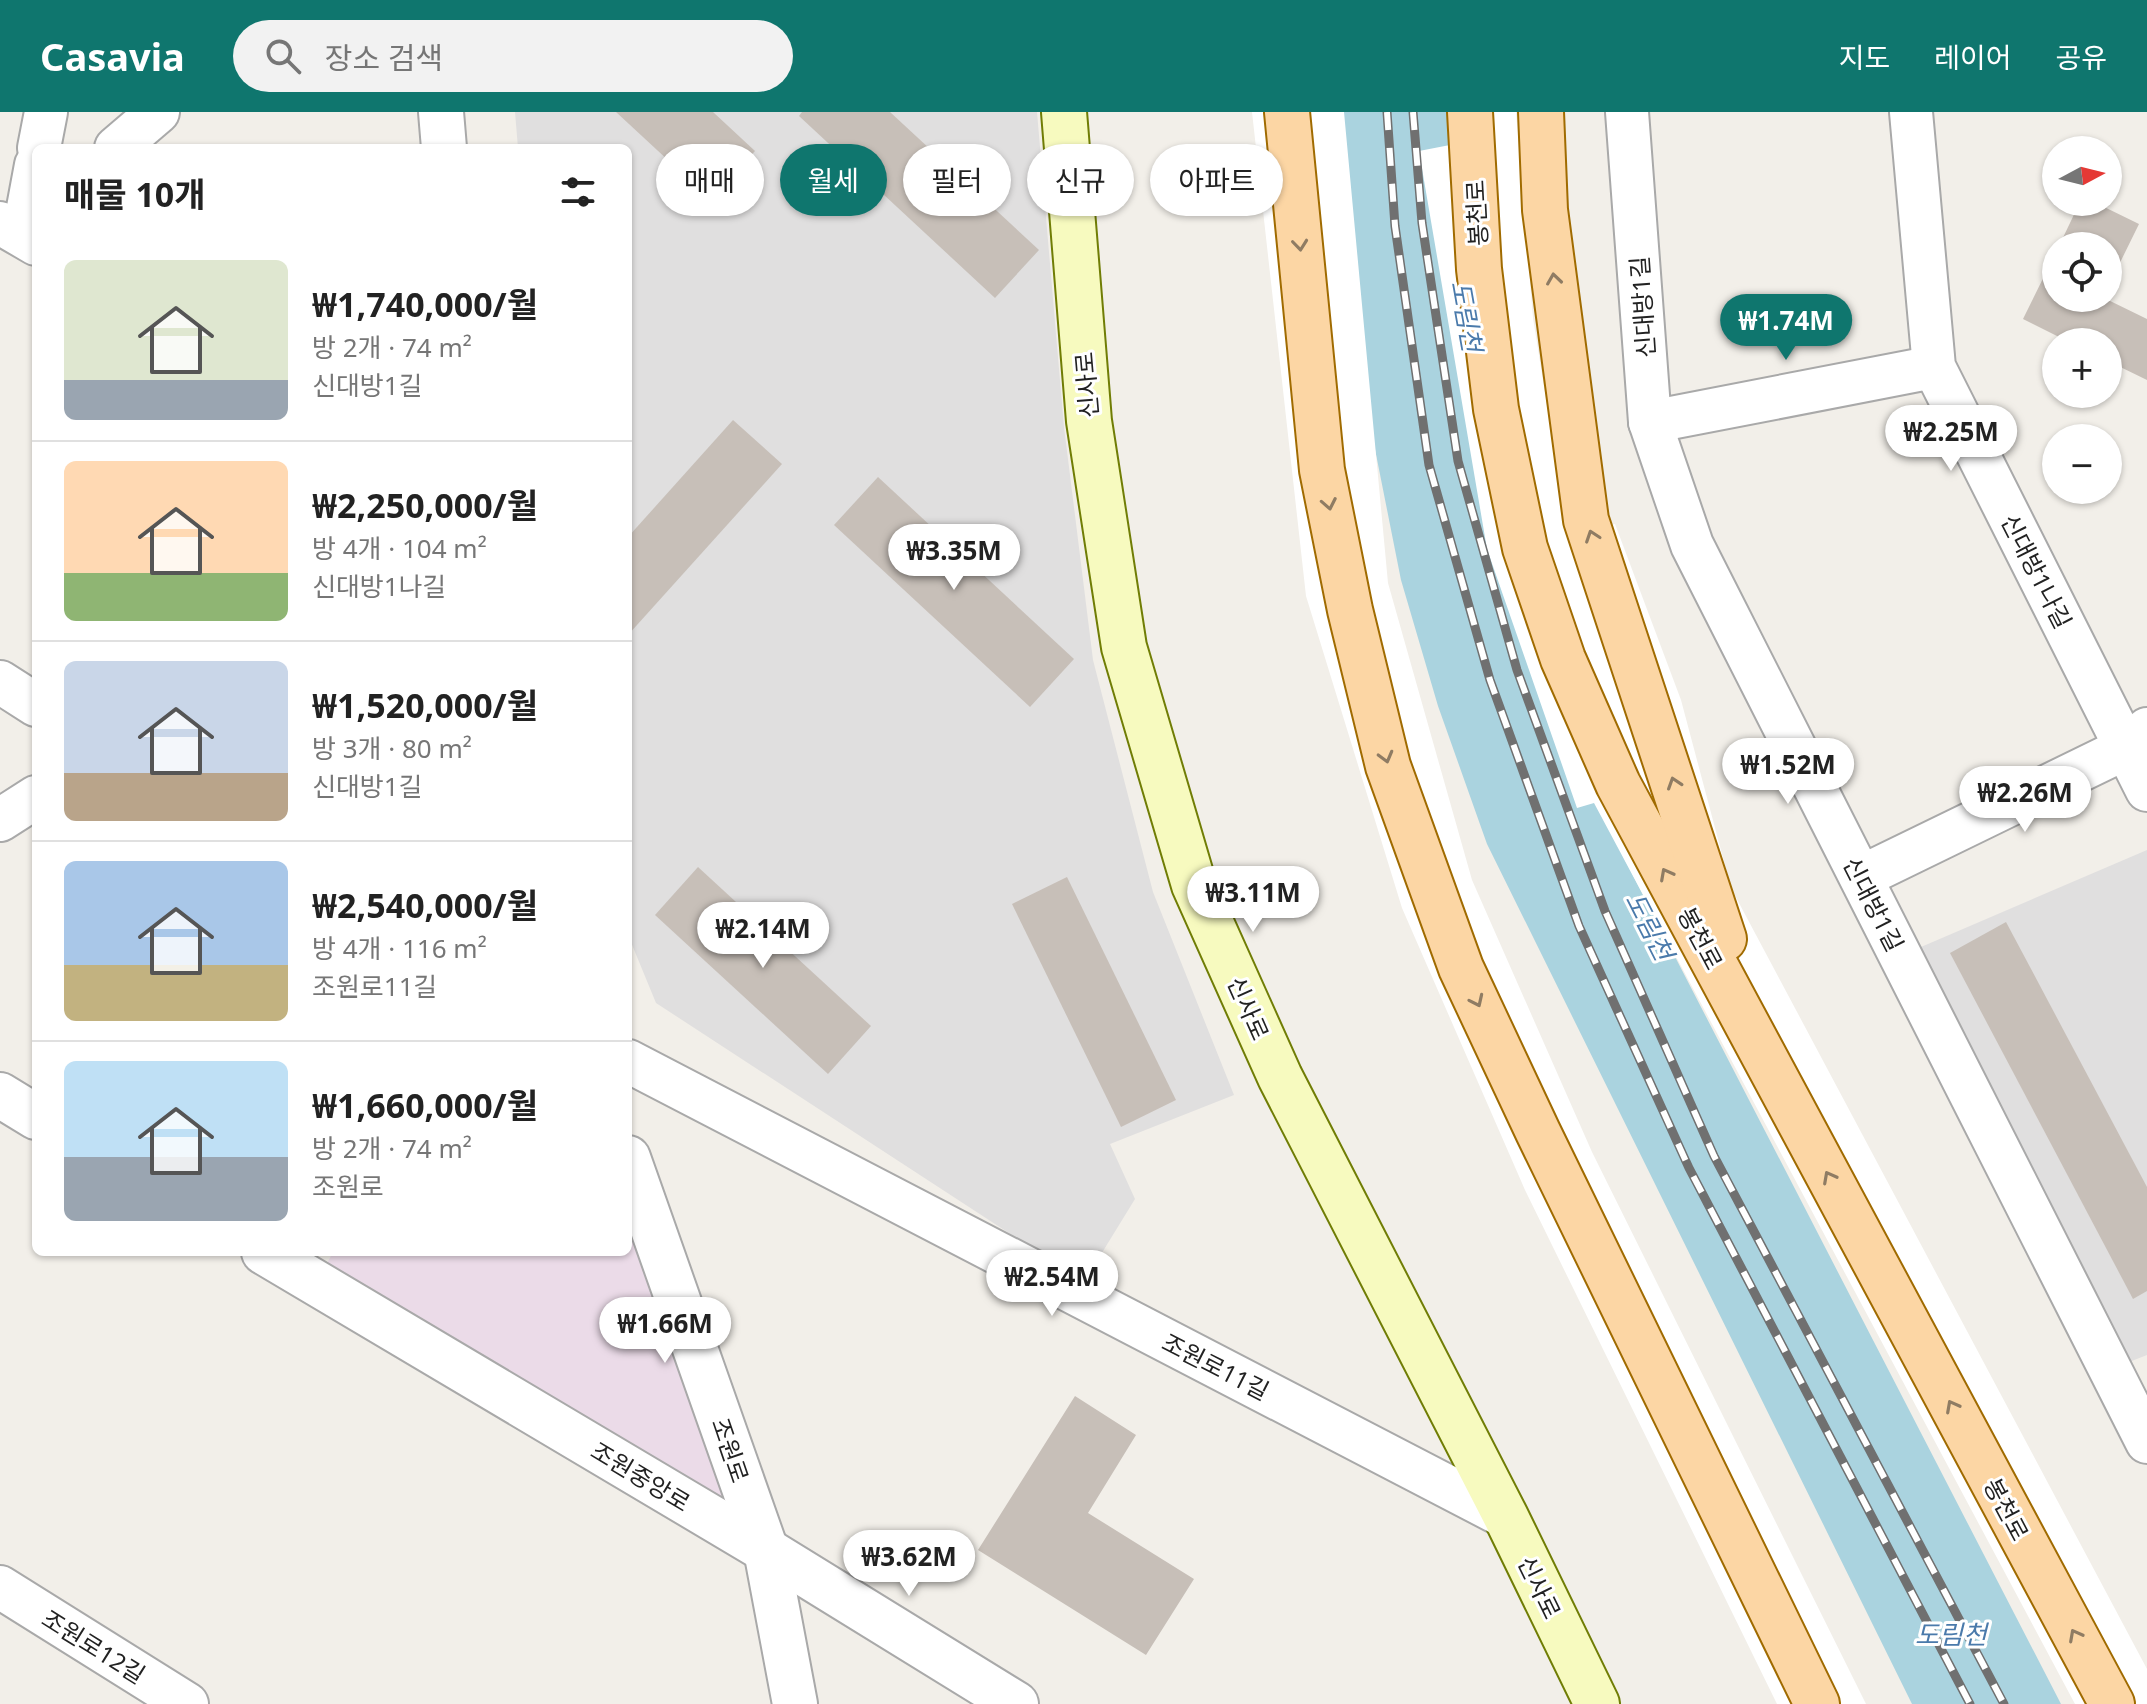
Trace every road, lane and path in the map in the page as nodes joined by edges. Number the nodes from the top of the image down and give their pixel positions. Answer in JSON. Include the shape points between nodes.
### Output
{"nodes":[{"id":1,"x":46,"y":112,"type":"edge"},
{"id":2,"x":158,"y":112,"type":"edge"},
{"id":3,"x":441,"y":112,"type":"edge"},
{"id":4,"x":1064,"y":112,"type":"edge"},
{"id":5,"x":1287,"y":112,"type":"edge"},
{"id":6,"x":1470,"y":112,"type":"edge"},
{"id":7,"x":1541,"y":112,"type":"edge"},
{"id":8,"x":1627,"y":112,"type":"edge"},
{"id":9,"x":1911,"y":112,"type":"edge"},
{"id":10,"x":40,"y":144,"type":"edge"},
{"id":11,"x":121,"y":144,"type":"edge"},
{"id":12,"x":444,"y":144,"type":"edge"},
{"id":13,"x":32,"y":177,"type":"edge"},
{"id":14,"x":17,"y":222,"type":"edge"},
{"id":15,"x":1934,"y":367,"type":"junction"},
{"id":16,"x":1650,"y":422,"type":"junction"},
{"id":17,"x":0,"y":682,"type":"edge"},
{"id":18,"x":32,"y":702,"type":"edge"},
{"id":19,"x":2136,"y":738,"type":"edge"},
{"id":20,"x":2147,"y":790,"type":"edge"},
{"id":21,"x":32,"y":800,"type":"edge"},
{"id":22,"x":0,"y":820,"type":"edge"},
{"id":23,"x":1861,"y":877,"type":"junction"},
{"id":24,"x":1758,"y":1044,"type":"junction"},
{"id":25,"x":632,"y":1063,"type":"edge"},
{"id":26,"x":0,"y":1095,"type":"edge"},
{"id":27,"x":32,"y":1115,"type":"edge"},
{"id":28,"x":632,"y":1169,"type":"edge"},
{"id":29,"x":271,"y":1256,"type":"edge"},
{"id":30,"x":2147,"y":1442,"type":"edge"},
{"id":31,"x":1506,"y":1517,"type":"junction"},
{"id":32,"x":766,"y":1550,"type":"junction"},
{"id":33,"x":0,"y":1587,"type":"edge"},
{"id":34,"x":187,"y":1704,"type":"edge"},
{"id":35,"x":795,"y":1704,"type":"edge"},
{"id":36,"x":1016,"y":1704,"type":"edge"},
{"id":37,"x":1597,"y":1704,"type":"edge"},
{"id":38,"x":1817,"y":1704,"type":"edge"},
{"id":39,"x":2112,"y":1704,"type":"edge"}],
"edges":[{"from":1,"to":10,"type":"street"},
{"from":2,"to":11,"type":"street"},
{"from":3,"to":12,"type":"street"},
{"from":4,"to":31,"type":"main road","name":"신사로","via":[[1089,421],[1124,647],[1194,885],[1280,1077]]},
{"from":5,"to":38,"type":"main road","one_way":true,"via":[[1322,470],[1388,766],[1461,968]]},
{"from":24,"to":6,"type":"main road","name":"봉천로","one_way":true,"via":[[1618,784],[1563,659],[1525,548],[1496,409],[1479,269]]},
{"from":24,"to":7,"type":"main road","one_way":true,"via":[[1586,520],[1545,210]]},
{"from":8,"to":16,"type":"street","name":"신대방1길"},
{"from":9,"to":15,"type":"street","name":"신대방1나길"},
{"from":13,"to":14,"type":"street"},
{"from":15,"to":16,"type":"street"},
{"from":15,"to":19,"type":"street","name":"신대방1나길"},
{"from":16,"to":23,"type":"street","name":"신대방1길","via":[[1692,545]]},
{"from":17,"to":18,"type":"street"},
{"from":19,"to":20,"type":"street","name":"신대방1나길"},
{"from":19,"to":23,"type":"street"},
{"from":21,"to":22,"type":"street"},
{"from":23,"to":30,"type":"street","name":"신대방1길"},
{"from":39,"to":24,"type":"main road","name":"봉천로","one_way":true},
{"from":25,"to":31,"type":"street","name":"조원로11길"},
{"from":26,"to":27,"type":"street"},
{"from":28,"to":32,"type":"street","name":"조원로"},
{"from":29,"to":32,"type":"street","name":"조원중앙로"},
{"from":31,"to":37,"type":"main road","name":"신사로"},
{"from":32,"to":35,"type":"street","name":"조원로"},
{"from":32,"to":36,"type":"street","name":"조원중앙로"},
{"from":33,"to":34,"type":"street","name":"조원로12길"}]}
